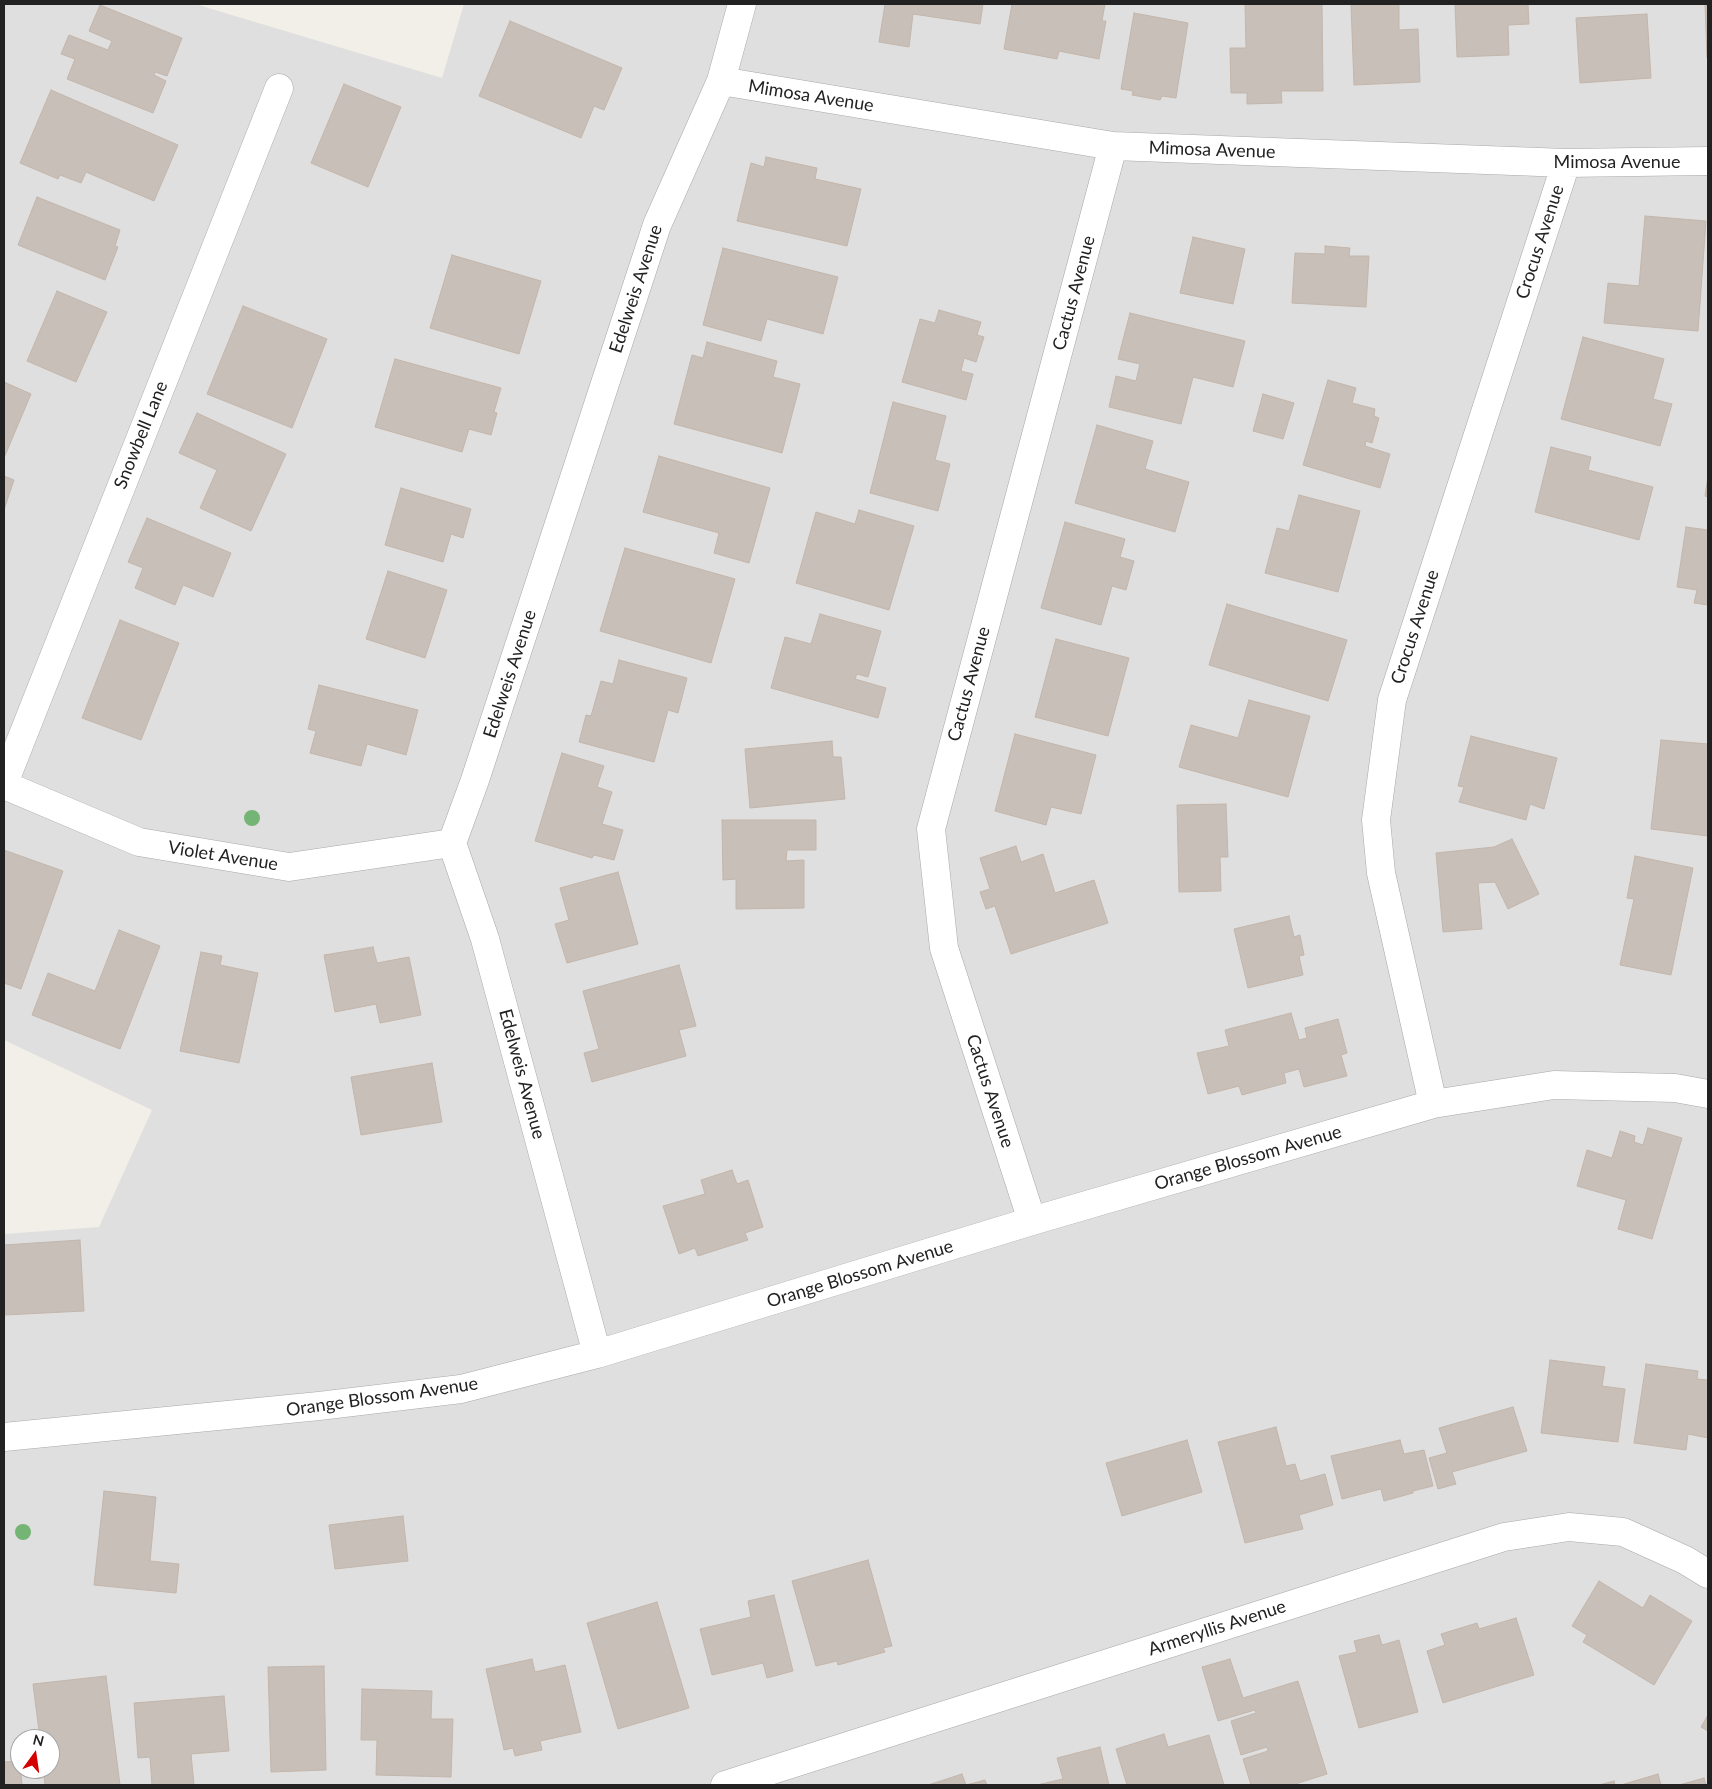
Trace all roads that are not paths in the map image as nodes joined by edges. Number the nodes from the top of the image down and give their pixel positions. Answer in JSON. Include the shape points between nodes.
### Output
{"nodes":[{"id":1,"x":742,"y":4,"type":"edge"},
{"id":2,"x":721,"y":81,"type":"junction"},
{"id":3,"x":278,"y":88,"type":"dead end"},
{"id":4,"x":1113,"y":146,"type":"junction"},
{"id":5,"x":1708,"y":161,"type":"edge"},
{"id":6,"x":1566,"y":163,"type":"junction"},
{"id":7,"x":4,"y":784,"type":"edge"},
{"id":8,"x":452,"y":843,"type":"junction"},
{"id":9,"x":1708,"y":1094,"type":"edge"},
{"id":10,"x":1432,"y":1104,"type":"junction"},
{"id":11,"x":1032,"y":1221,"type":"junction"},
{"id":12,"x":597,"y":1354,"type":"junction"},
{"id":13,"x":4,"y":1438,"type":"edge"},
{"id":14,"x":1708,"y":1574,"type":"edge"},
{"id":15,"x":725,"y":1785,"type":"edge"}],
"edges":[{"from":1,"to":2,"type":"street","name":"Edelweis Avenue"},
{"from":2,"to":4,"type":"street","name":"Mimosa Avenue"},
{"from":2,"to":8,"type":"street","name":"Edelweis Avenue","via":[[657,224]]},
{"from":3,"to":7,"type":"street","name":"Snowbell Lane"},
{"from":4,"to":6,"type":"street","name":"Mimosa Avenue"},
{"from":4,"to":11,"type":"street","name":"Cactus Avenue","via":[[931,829],[944,948]]},
{"from":5,"to":6,"type":"street","name":"Mimosa Avenue"},
{"from":6,"to":10,"type":"street","name":"Crocus Avenue","via":[[1392,700],[1376,820],[1380,873]]},
{"from":7,"to":8,"type":"street","name":"Violet Avenue","via":[[139,842],[289,867]]},
{"from":8,"to":12,"type":"street","name":"Edelweis Avenue","via":[[485,939]]},
{"from":9,"to":10,"type":"street","name":"Orange Blossom Avenue","via":[[1675,1088],[1554,1085]]},
{"from":10,"to":11,"type":"street","name":"Orange Blossom Avenue"},
{"from":11,"to":12,"type":"street","name":"Orange Blossom Avenue"},
{"from":12,"to":13,"type":"street","name":"Orange Blossom Avenue","via":[[461,1389]]},
{"from":14,"to":15,"type":"street","name":"Armeryllis Avenue","via":[[1686,1560],[1623,1532],[1569,1527],[1504,1537]]}]}
